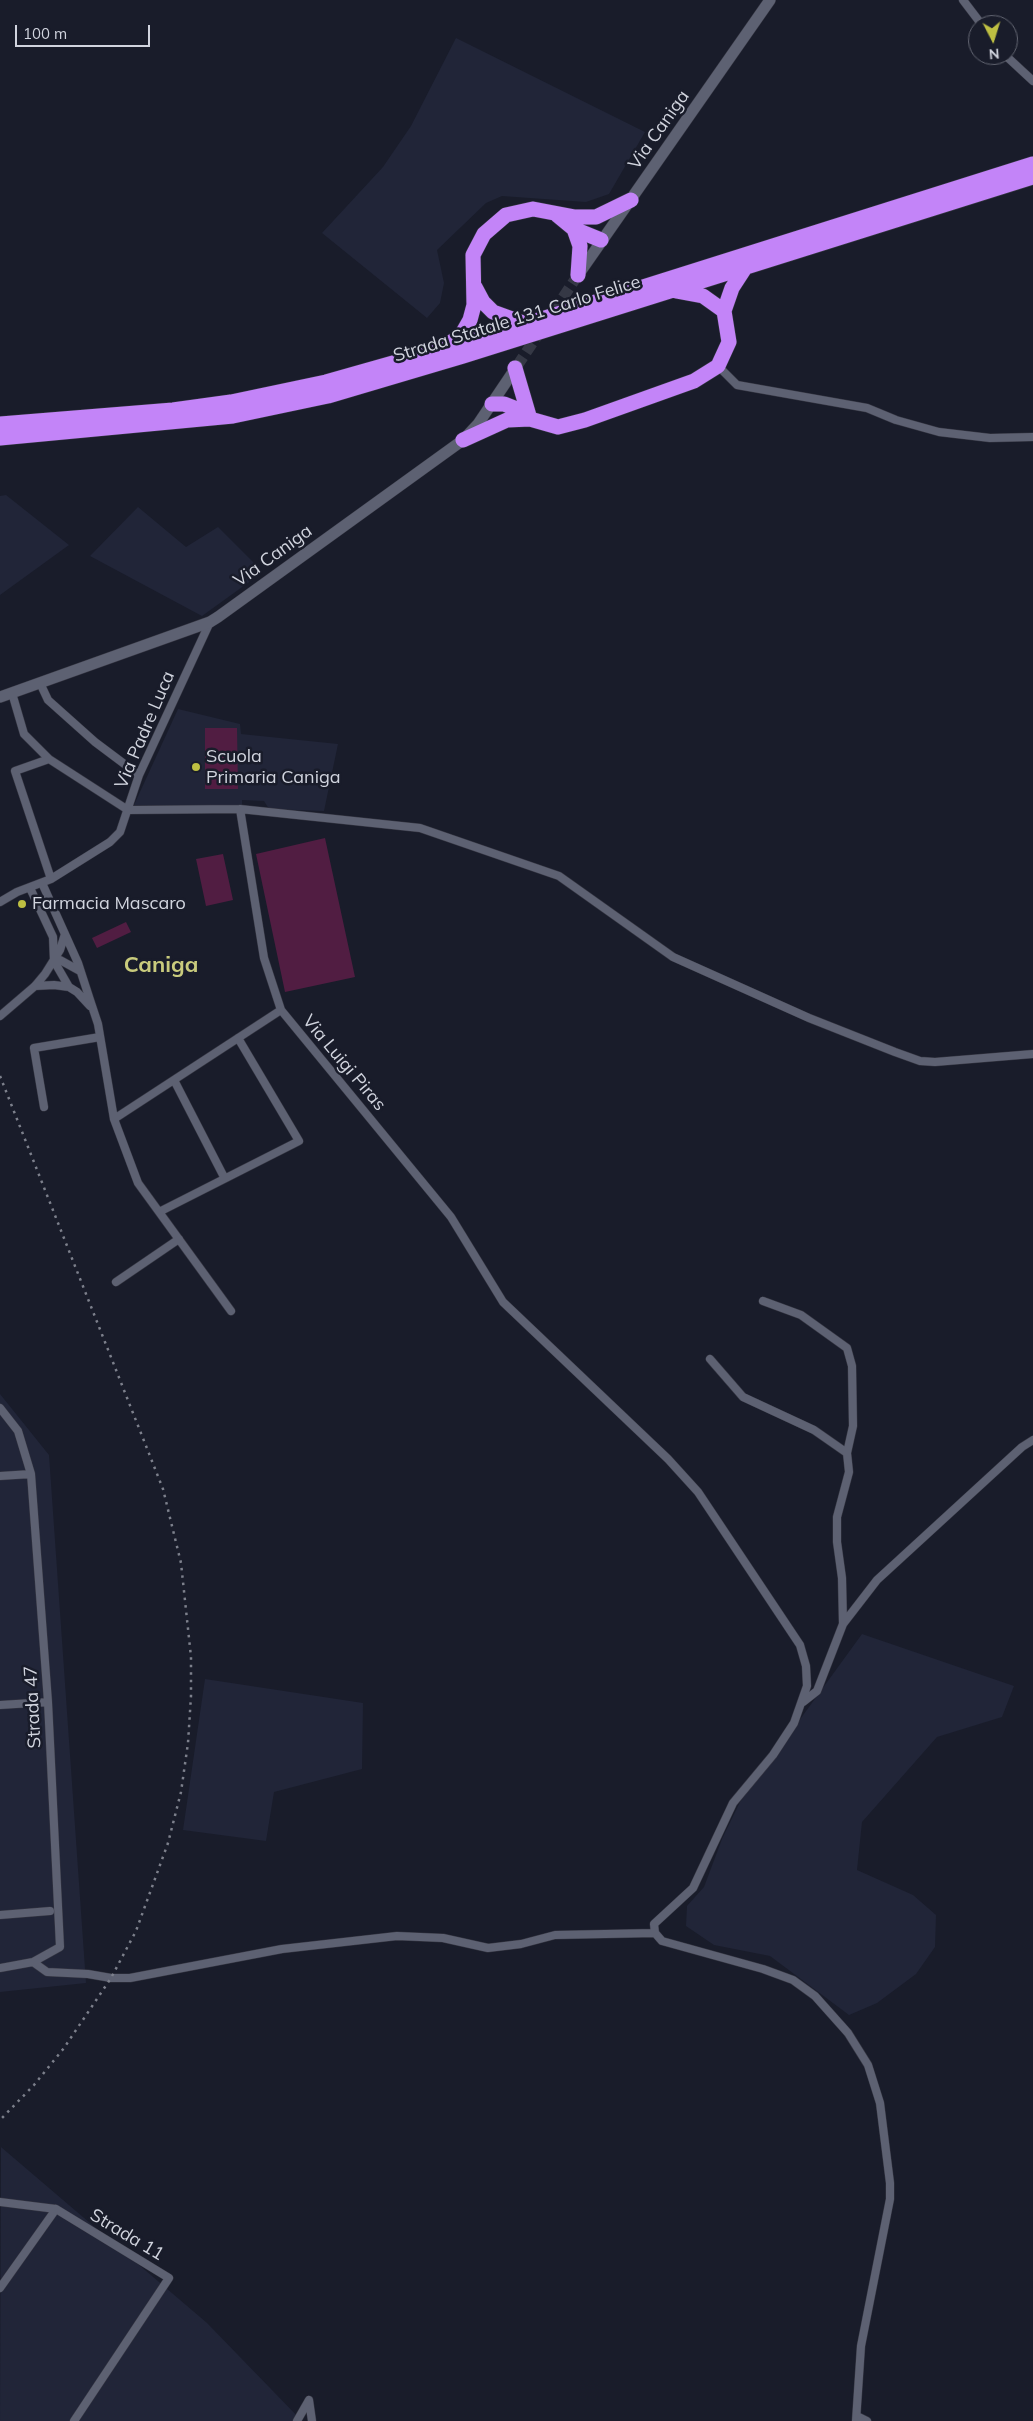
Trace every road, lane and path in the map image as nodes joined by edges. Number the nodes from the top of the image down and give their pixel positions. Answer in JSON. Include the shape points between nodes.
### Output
{"nodes":[{"id":1,"x":770,"y":0,"type":"edge"},
{"id":2,"x":963,"y":0,"type":"edge"},
{"id":3,"x":974,"y":15,"type":"edge"},
{"id":4,"x":1016,"y":65,"type":"edge"},
{"id":5,"x":1033,"y":81,"type":"edge"},
{"id":6,"x":1033,"y":164,"type":"edge"},
{"id":7,"x":1033,"y":177,"type":"edge"},
{"id":8,"x":631,"y":200,"type":"junction"},
{"id":9,"x":574,"y":223,"type":"junction"},
{"id":10,"x":601,"y":240,"type":"junction"},
{"id":11,"x":745,"y":268,"type":"junction"},
{"id":12,"x":577,"y":277,"type":"joint"},
{"id":13,"x":473,"y":282,"type":"junction"},
{"id":14,"x":672,"y":290,"type":"junction"},
{"id":15,"x":724,"y":311,"type":"junction"},
{"id":16,"x":526,"y":324,"type":"junction"},
{"id":17,"x":443,"y":349,"type":"junction"},
{"id":18,"x":718,"y":366,"type":"junction"},
{"id":19,"x":516,"y":367,"type":"joint"},
{"id":20,"x":379,"y":375,"type":"junction"},
{"id":21,"x":492,"y":404,"type":"junction"},
{"id":22,"x":525,"y":417,"type":"junction"},
{"id":23,"x":0,"y":424,"type":"edge"},
{"id":24,"x":81,"y":424,"type":"junction"},
{"id":25,"x":0,"y":438,"type":"edge"},
{"id":26,"x":1033,"y":438,"type":"edge"},
{"id":27,"x":463,"y":440,"type":"junction"},
{"id":28,"x":210,"y":622,"type":"junction"},
{"id":29,"x":40,"y":683,"type":"junction"},
{"id":30,"x":12,"y":693,"type":"junction"},
{"id":31,"x":0,"y":697,"type":"edge"},
{"id":32,"x":49,"y":758,"type":"junction"},
{"id":33,"x":139,"y":775,"type":"junction"},
{"id":34,"x":240,"y":809,"type":"junction"},
{"id":35,"x":128,"y":810,"type":"junction"},
{"id":36,"x":51,"y":878,"type":"junction"},
{"id":37,"x":42,"y":883,"type":"junction"},
{"id":38,"x":30,"y":888,"type":"junction"},
{"id":39,"x":0,"y":902,"type":"edge"},
{"id":40,"x":66,"y":934,"type":"junction"},
{"id":41,"x":54,"y":961,"type":"junction"},
{"id":42,"x":80,"y":971,"type":"junction"},
{"id":43,"x":35,"y":986,"type":"junction"},
{"id":44,"x":69,"y":987,"type":"junction"},
{"id":45,"x":93,"y":1010,"type":"junction"},
{"id":46,"x":281,"y":1010,"type":"junction"},
{"id":47,"x":0,"y":1016,"type":"edge"},
{"id":48,"x":100,"y":1037,"type":"junction"},
{"id":49,"x":238,"y":1038,"type":"junction"},
{"id":50,"x":1033,"y":1054,"type":"edge"},
{"id":51,"x":174,"y":1080,"type":"junction"},
{"id":52,"x":44,"y":1107,"type":"dead end"},
{"id":53,"x":114,"y":1119,"type":"junction"},
{"id":54,"x":224,"y":1178,"type":"junction"},
{"id":55,"x":159,"y":1212,"type":"junction"},
{"id":56,"x":179,"y":1239,"type":"junction"},
{"id":57,"x":116,"y":1282,"type":"dead end"},
{"id":58,"x":763,"y":1301,"type":"dead end"},
{"id":59,"x":231,"y":1312,"type":"dead end"},
{"id":60,"x":710,"y":1359,"type":"dead end"},
{"id":61,"x":0,"y":1408,"type":"edge"},
{"id":62,"x":1033,"y":1440,"type":"edge"},
{"id":63,"x":847,"y":1453,"type":"junction"},
{"id":64,"x":32,"y":1474,"type":"junction"},
{"id":65,"x":0,"y":1476,"type":"edge"},
{"id":66,"x":843,"y":1624,"type":"junction"},
{"id":67,"x":48,"y":1702,"type":"junction"},
{"id":68,"x":803,"y":1702,"type":"junction"},
{"id":69,"x":0,"y":1705,"type":"edge"},
{"id":70,"x":50,"y":1910,"type":"dead end"},
{"id":71,"x":0,"y":1914,"type":"edge"},
{"id":72,"x":655,"y":1933,"type":"junction"},
{"id":73,"x":33,"y":1962,"type":"junction"},
{"id":74,"x":0,"y":1968,"type":"edge"},
{"id":75,"x":0,"y":2202,"type":"edge"},
{"id":76,"x":56,"y":2209,"type":"junction"},
{"id":77,"x":0,"y":2288,"type":"edge"},
{"id":78,"x":856,"y":2419,"type":"edge"},
{"id":79,"x":74,"y":2421,"type":"edge"},
{"id":80,"x":296,"y":2421,"type":"edge"},
{"id":81,"x":312,"y":2421,"type":"edge"},
{"id":82,"x":866,"y":2421,"type":"edge"}],
"edges":[{"from":1,"to":8,"type":"street","name":"Via Caniga"},
{"from":2,"to":3,"type":"street"},
{"from":4,"to":5,"type":"street"},
{"from":6,"to":16,"type":"highway","name":"Strada Statale 131 Carlo Felice"},
{"from":7,"to":11,"type":"highway","name":"Strada Statale 131 Carlo Felice"},
{"from":8,"to":9,"type":"highway"},
{"from":8,"to":10,"type":"street","name":"Via Caniga"},
{"from":9,"to":10,"type":"highway","via":[[595,228]]},
{"from":9,"to":12,"type":"highway","via":[[580,246]]},
{"from":9,"to":13,"type":"highway","via":[[554,213],[532,209],[506,215],[484,234],[473,255]]},
{"from":10,"to":12,"type":"street","name":"Via Caniga"},
{"from":11,"to":14,"type":"highway","name":"Strada Statale 131 Carlo Felice"},
{"from":11,"to":15,"type":"highway","via":[[732,288]]},
{"from":13,"to":16,"type":"highway","via":[[483,302],[493,312]]},
{"from":13,"to":17,"type":"highway","via":[[474,305],[470,320],[462,334]]},
{"from":14,"to":15,"type":"highway","via":[[703,296]]},
{"from":14,"to":20,"type":"highway","name":"Strada Statale 131 Carlo Felice"},
{"from":15,"to":18,"type":"highway","via":[[729,342]]},
{"from":16,"to":17,"type":"highway","name":"Strada Statale 131 Carlo Felice"},
{"from":17,"to":20,"type":"highway","name":"Strada Statale 131 Carlo Felice"},
{"from":18,"to":22,"type":"highway","via":[[694,381],[585,420],[558,426]]},
{"from":18,"to":26,"type":"street","via":[[736,385],[867,408],[939,432],[990,438]]},
{"from":19,"to":21,"type":"street","name":"Via Caniga"},
{"from":19,"to":22,"type":"highway"},
{"from":20,"to":24,"type":"highway","name":"Strada Statale 131 Carlo Felice","via":[[231,402]]},
{"from":21,"to":22,"type":"highway","via":[[504,404]]},
{"from":21,"to":27,"type":"street","name":"Via Caniga"},
{"from":22,"to":27,"type":"highway","via":[[497,423]]},
{"from":23,"to":24,"type":"highway","name":"Strada Statale 131 Carlo Felice"},
{"from":24,"to":25,"type":"highway","name":"Strada Statale 131 Carlo Felice"},
{"from":27,"to":28,"type":"street","name":"Via Caniga"},
{"from":28,"to":29,"type":"street","name":"Via Caniga"},
{"from":28,"to":33,"type":"street","name":"Via Padre Luca"},
{"from":29,"to":30,"type":"street","name":"Via Caniga"},
{"from":29,"to":33,"type":"street","via":[[48,700],[95,742]]},
{"from":30,"to":31,"type":"street","name":"Via Caniga"},
{"from":30,"to":32,"type":"street","via":[[24,734]]},
{"from":32,"to":35,"type":"street"},
{"from":32,"to":36,"type":"street","via":[[15,771]]},
{"from":33,"to":35,"type":"street","name":"Via Padre Luca"},
{"from":34,"to":35,"type":"street"},
{"from":34,"to":46,"type":"street","name":"Via Luigi Piras","via":[[264,958]]},
{"from":34,"to":50,"type":"street","via":[[420,828],[540,868],[580,889],[673,957],[809,1018],[920,1060],[935,1062]]},
{"from":35,"to":36,"type":"street","name":"Via Padre Luca","via":[[120,832],[110,842]]},
{"from":36,"to":37,"type":"street","name":"Via Padre Luca"},
{"from":37,"to":38,"type":"street","name":"Via Padre Luca"},
{"from":37,"to":40,"type":"street"},
{"from":38,"to":39,"type":"street","name":"Via Padre Luca"},
{"from":38,"to":41,"type":"street","via":[[53,937]]},
{"from":40,"to":41,"type":"street"},
{"from":40,"to":42,"type":"street"},
{"from":41,"to":42,"type":"street","via":[[60,960]]},
{"from":41,"to":43,"type":"street"},
{"from":41,"to":44,"type":"street"},
{"from":42,"to":45,"type":"street"},
{"from":43,"to":44,"type":"street"},
{"from":43,"to":47,"type":"street"},
{"from":44,"to":45,"type":"street"},
{"from":45,"to":48,"type":"street"},
{"from":46,"to":49,"type":"street"},
{"from":46,"to":68,"type":"street","name":"Via Luigi Piras","via":[[451,1217],[503,1302],[668,1459],[698,1492],[800,1645],[806,1666],[807,1686]]},
{"from":48,"to":52,"type":"street","via":[[34,1048]]},
{"from":48,"to":53,"type":"street"},
{"from":49,"to":51,"type":"street"},
{"from":49,"to":54,"type":"street","via":[[299,1141]]},
{"from":51,"to":53,"type":"street"},
{"from":51,"to":54,"type":"street"},
{"from":53,"to":55,"type":"street","via":[[138,1183]]},
{"from":54,"to":55,"type":"street"},
{"from":55,"to":56,"type":"street"},
{"from":56,"to":57,"type":"street"},
{"from":56,"to":59,"type":"street"},
{"from":58,"to":63,"type":"street","via":[[801,1314],[847,1348],[852,1366],[853,1426]]},
{"from":60,"to":63,"type":"street","via":[[743,1397],[814,1430]]},
{"from":61,"to":64,"type":"street","name":"Strada 47","via":[[18,1431]]},
{"from":62,"to":66,"type":"street","via":[[877,1580]]},
{"from":63,"to":66,"type":"street","via":[[849,1472],[837,1517],[836,1542],[842,1578]]},
{"from":64,"to":65,"type":"street"},
{"from":64,"to":67,"type":"street","name":"Strada 47"},
{"from":66,"to":68,"type":"street","via":[[817,1690]]},
{"from":67,"to":69,"type":"street"},
{"from":67,"to":73,"type":"street","name":"Strada 47","via":[[60,1947]]},
{"from":68,"to":72,"type":"street","via":[[794,1723],[773,1754],[733,1803],[693,1888],[654,1924]]},
{"from":70,"to":71,"type":"street"},
{"from":72,"to":73,"type":"street","via":[[555,1935],[488,1948],[443,1938],[397,1936],[282,1949],[130,1978],[47,1972]]},
{"from":72,"to":78,"type":"street","via":[[662,1941],[681,1948],[764,1968],[793,1980],[815,1996],[848,2033],[868,2065],[880,2103],[890,2199],[861,2346]]},
{"from":73,"to":74,"type":"street","name":"Strada 47"},
{"from":75,"to":76,"type":"street"},
{"from":76,"to":77,"type":"street"},
{"from":76,"to":79,"type":"street","name":"Strada 11","via":[[169,2278]]},
{"from":78,"to":82,"type":"street"},
{"from":80,"to":81,"type":"street","via":[[309,2400]]}]}
